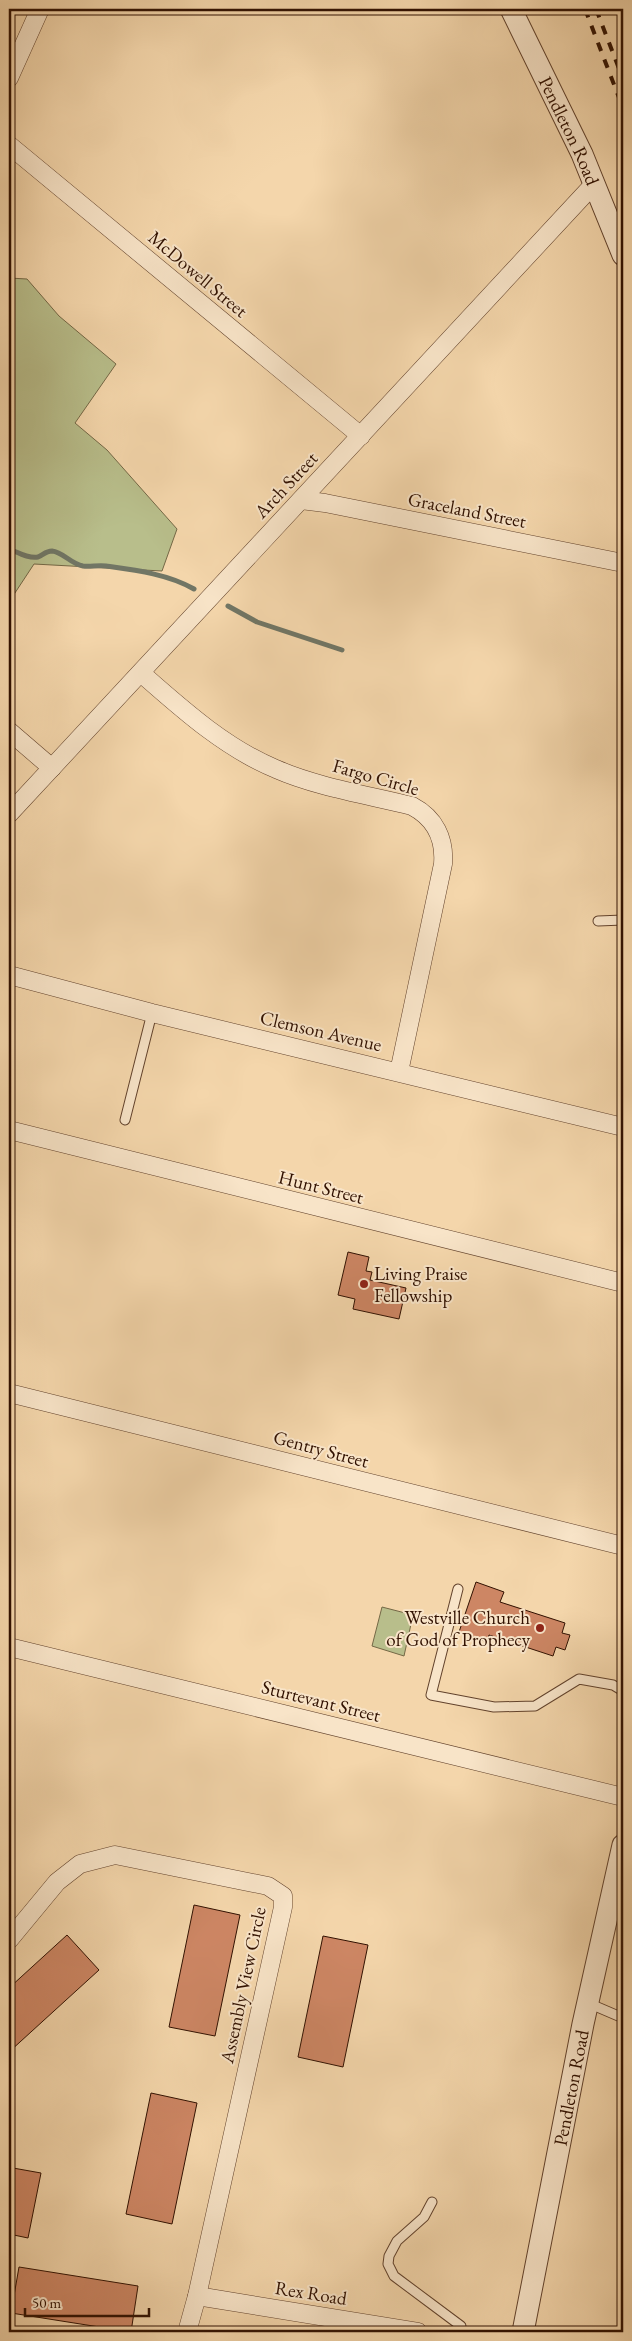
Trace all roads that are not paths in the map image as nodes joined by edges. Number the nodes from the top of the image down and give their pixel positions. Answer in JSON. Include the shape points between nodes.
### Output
{"nodes":[{"id":1,"x":40,"y":9,"type":"edge"},
{"id":2,"x":510,"y":9,"type":"edge"},
{"id":3,"x":9,"y":78,"type":"edge"},
{"id":4,"x":9,"y":145,"type":"edge"},
{"id":5,"x":594,"y":184,"type":"junction"},
{"id":6,"x":623,"y":256,"type":"edge"},
{"id":7,"x":361,"y":436,"type":"junction"},
{"id":8,"x":301,"y":500,"type":"junction"},
{"id":9,"x":623,"y":563,"type":"edge"},
{"id":10,"x":141,"y":672,"type":"junction"},
{"id":11,"x":9,"y":731,"type":"edge"},
{"id":12,"x":52,"y":768,"type":"junction"},
{"id":13,"x":9,"y":814,"type":"edge"},
{"id":14,"x":623,"y":920,"type":"edge"},
{"id":15,"x":598,"y":921,"type":"dead end"},
{"id":16,"x":9,"y":974,"type":"edge"},
{"id":17,"x":152,"y":1013,"type":"junction"},
{"id":18,"x":399,"y":1072,"type":"junction"},
{"id":19,"x":125,"y":1120,"type":"dead end"},
{"id":20,"x":623,"y":1127,"type":"edge"},
{"id":21,"x":9,"y":1130,"type":"edge"},
{"id":22,"x":623,"y":1284,"type":"edge"},
{"id":23,"x":9,"y":1393,"type":"edge"},
{"id":24,"x":623,"y":1546,"type":"edge"},
{"id":25,"x":458,"y":1590,"type":"dead end"},
{"id":26,"x":9,"y":1647,"type":"edge"},
{"id":27,"x":623,"y":1691,"type":"edge"},
{"id":28,"x":623,"y":1798,"type":"edge"},
{"id":29,"x":623,"y":1845,"type":"edge"},
{"id":30,"x":9,"y":1940,"type":"edge"},
{"id":31,"x":588,"y":2003,"type":"junction"},
{"id":32,"x":623,"y":2018,"type":"edge"},
{"id":33,"x":432,"y":2202,"type":"dead end"},
{"id":34,"x":197,"y":2296,"type":"junction"},
{"id":35,"x":187,"y":2332,"type":"edge"},
{"id":36,"x":418,"y":2332,"type":"edge"},
{"id":37,"x":461,"y":2332,"type":"edge"},
{"id":38,"x":523,"y":2332,"type":"edge"}],
"edges":[{"from":1,"to":3,"type":"street"},
{"from":2,"to":5,"type":"street","name":"Pendleton Road","via":[[544,73]]},
{"from":4,"to":7,"type":"street","name":"McDowell Street"},
{"from":5,"to":6,"type":"street","name":"Pendleton Road"},
{"from":5,"to":7,"type":"street","name":"Arch Street"},
{"from":7,"to":8,"type":"street","name":"Arch Street"},
{"from":8,"to":9,"type":"street","name":"Graceland Street"},
{"from":8,"to":10,"type":"street","name":"Arch Street"},
{"from":10,"to":12,"type":"street","name":"Arch Street"},
{"from":10,"to":18,"type":"street","name":"Fargo Circle","via":[[221,738],[249,756],[298,777],[412,806],[425,814],[436,827],[443,843],[443,864]]},
{"from":11,"to":12,"type":"street"},
{"from":12,"to":13,"type":"street","name":"Arch Street"},
{"from":14,"to":15,"type":"lane"},
{"from":16,"to":17,"type":"street","name":"Clemson Avenue"},
{"from":17,"to":18,"type":"street","name":"Clemson Avenue"},
{"from":17,"to":19,"type":"lane"},
{"from":18,"to":20,"type":"street","name":"Clemson Avenue"},
{"from":21,"to":22,"type":"street","name":"Hunt Street"},
{"from":23,"to":24,"type":"street","name":"Gentry Street"},
{"from":25,"to":27,"type":"lane","via":[[431,1695],[494,1707],[535,1706],[579,1679],[613,1685]]},
{"from":26,"to":28,"type":"street","name":"Sturtevant Street"},
{"from":29,"to":31,"type":"street","name":"Pendleton Road"},
{"from":30,"to":34,"type":"street","name":"Assembly View Circle","via":[[57,1882],[80,1864],[115,1855],[268,1886],[283,1896]]},
{"from":31,"to":32,"type":"lane"},
{"from":31,"to":38,"type":"street","name":"Pendleton Road"},
{"from":33,"to":37,"type":"lane","via":[[424,2217],[398,2241],[388,2264],[394,2276],[446,2312],[461,2326]]},
{"from":34,"to":35,"type":"street","name":"Assembly View Circle"},
{"from":34,"to":36,"type":"street","name":"Rex Road"}]}
